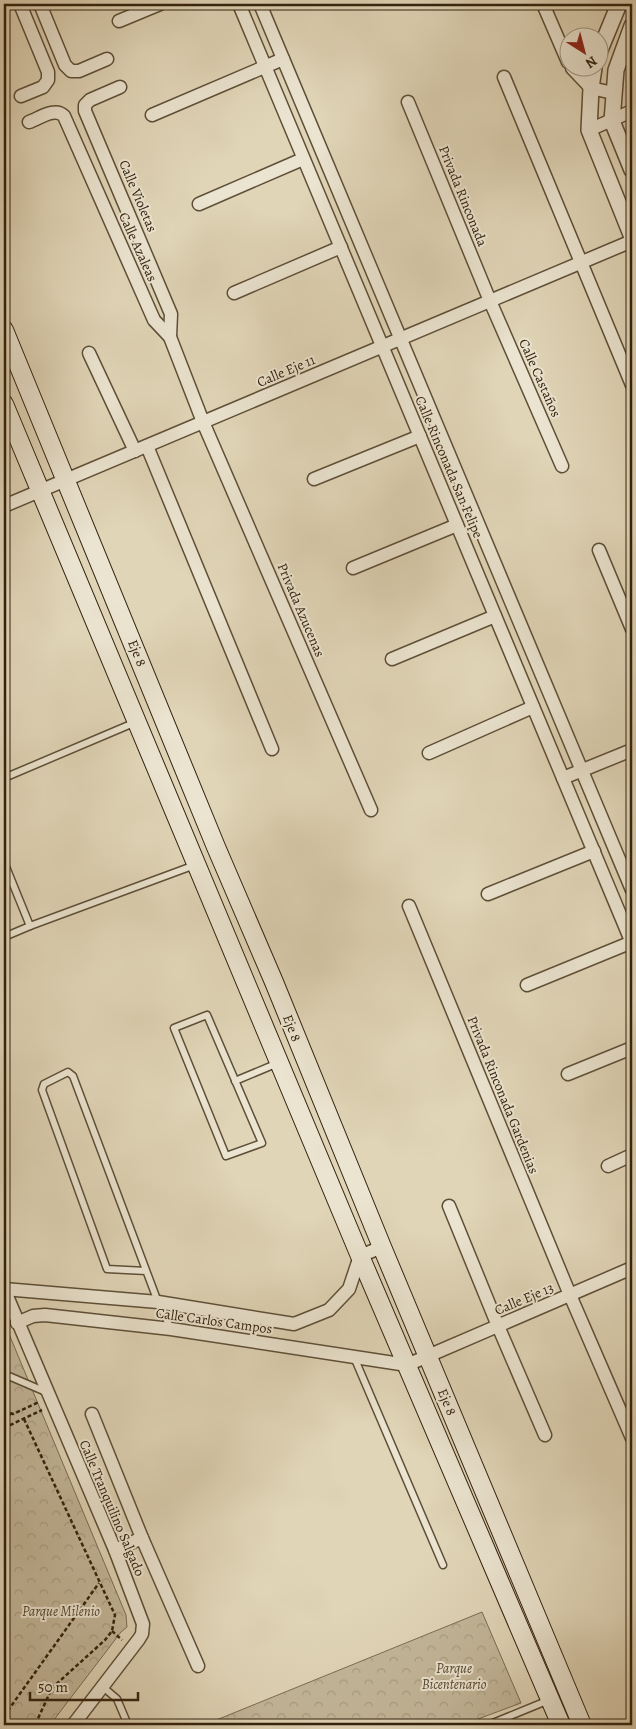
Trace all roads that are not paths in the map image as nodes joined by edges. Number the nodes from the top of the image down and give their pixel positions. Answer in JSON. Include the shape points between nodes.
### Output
{"nodes":[{"id":1,"x":20,"y":4,"type":"edge"},
{"id":2,"x":40,"y":4,"type":"edge"},
{"id":3,"x":160,"y":4,"type":"edge"},
{"id":4,"x":239,"y":4,"type":"edge"},
{"id":5,"x":260,"y":4,"type":"edge"},
{"id":6,"x":543,"y":4,"type":"edge"},
{"id":7,"x":620,"y":4,"type":"edge"},
{"id":8,"x":119,"y":20,"type":"dead end"},
{"id":9,"x":632,"y":26,"type":"edge"},
{"id":10,"x":608,"y":32,"type":"edge"},
{"id":11,"x":558,"y":39,"type":"edge"},
{"id":12,"x":628,"y":48,"type":"edge"},
{"id":13,"x":107,"y":59,"type":"dead end"},
{"id":14,"x":284,"y":60,"type":"junction"},
{"id":15,"x":266,"y":68,"type":"junction"},
{"id":16,"x":504,"y":77,"type":"dead end"},
{"id":17,"x":582,"y":78,"type":"edge"},
{"id":18,"x":592,"y":78,"type":"edge"},
{"id":19,"x":120,"y":87,"type":"dead end"},
{"id":20,"x":591,"y":88,"type":"junction"},
{"id":21,"x":613,"y":93,"type":"junction"},
{"id":22,"x":21,"y":96,"type":"dead end"},
{"id":23,"x":408,"y":102,"type":"dead end"},
{"id":24,"x":632,"y":111,"type":"edge"},
{"id":25,"x":152,"y":115,"type":"dead end"},
{"id":26,"x":612,"y":121,"type":"junction"},
{"id":27,"x":30,"y":122,"type":"dead end"},
{"id":28,"x":589,"y":130,"type":"junction"},
{"id":29,"x":303,"y":158,"type":"junction"},
{"id":30,"x":632,"y":170,"type":"edge"},
{"id":31,"x":199,"y":204,"type":"dead end"},
{"id":32,"x":632,"y":236,"type":"edge"},
{"id":33,"x":632,"y":241,"type":"edge"},
{"id":34,"x":341,"y":248,"type":"junction"},
{"id":35,"x":580,"y":263,"type":"junction"},
{"id":36,"x":234,"y":293,"type":"dead end"},
{"id":37,"x":490,"y":301,"type":"junction"},
{"id":38,"x":4,"y":330,"type":"edge"},
{"id":39,"x":170,"y":337,"type":"junction"},
{"id":40,"x":401,"y":338,"type":"junction"},
{"id":41,"x":383,"y":346,"type":"junction"},
{"id":42,"x":89,"y":353,"type":"dead end"},
{"id":43,"x":632,"y":385,"type":"edge"},
{"id":44,"x":4,"y":404,"type":"edge"},
{"id":45,"x":203,"y":422,"type":"junction"},
{"id":46,"x":420,"y":436,"type":"junction"},
{"id":47,"x":147,"y":446,"type":"junction"},
{"id":48,"x":134,"y":451,"type":"junction"},
{"id":49,"x":562,"y":466,"type":"dead end"},
{"id":50,"x":66,"y":480,"type":"junction"},
{"id":51,"x":314,"y":480,"type":"dead end"},
{"id":52,"x":40,"y":491,"type":"junction"},
{"id":53,"x":4,"y":506,"type":"edge"},
{"id":54,"x":457,"y":525,"type":"junction"},
{"id":55,"x":599,"y":550,"type":"dead end"},
{"id":56,"x":353,"y":568,"type":"dead end"},
{"id":57,"x":496,"y":616,"type":"junction"},
{"id":58,"x":632,"y":628,"type":"edge"},
{"id":59,"x":392,"y":659,"type":"dead end"},
{"id":60,"x":533,"y":707,"type":"junction"},
{"id":61,"x":137,"y":722,"type":"junction"},
{"id":62,"x":272,"y":749,"type":"dead end"},
{"id":63,"x":632,"y":750,"type":"edge"},
{"id":64,"x":429,"y":753,"type":"dead end"},
{"id":65,"x":582,"y":771,"type":"junction"},
{"id":66,"x":4,"y":778,"type":"edge"},
{"id":67,"x":563,"y":778,"type":"junction"},
{"id":68,"x":371,"y":810,"type":"dead end"},
{"id":69,"x":594,"y":851,"type":"junction"},
{"id":70,"x":4,"y":862,"type":"edge"},
{"id":71,"x":196,"y":864,"type":"junction"},
{"id":72,"x":632,"y":890,"type":"edge"},
{"id":73,"x":488,"y":894,"type":"dead end"},
{"id":74,"x":409,"y":906,"type":"dead end"},
{"id":75,"x":30,"y":926,"type":"junction"},
{"id":76,"x":4,"y":937,"type":"edge"},
{"id":77,"x":632,"y":942,"type":"edge"},
{"id":78,"x":527,"y":985,"type":"dead end"},
{"id":79,"x":632,"y":1048,"type":"edge"},
{"id":80,"x":280,"y":1063,"type":"junction"},
{"id":81,"x":568,"y":1074,"type":"dead end"},
{"id":82,"x":235,"y":1081,"type":"junction"},
{"id":83,"x":632,"y":1155,"type":"edge"},
{"id":84,"x":608,"y":1166,"type":"dead end"},
{"id":85,"x":449,"y":1206,"type":"dead end"},
{"id":86,"x":382,"y":1247,"type":"junction"},
{"id":87,"x":360,"y":1256,"type":"junction"},
{"id":88,"x":632,"y":1268,"type":"edge"},
{"id":89,"x":146,"y":1271,"type":"junction"},
{"id":90,"x":4,"y":1289,"type":"edge"},
{"id":91,"x":570,"y":1295,"type":"junction"},
{"id":92,"x":158,"y":1302,"type":"junction"},
{"id":93,"x":17,"y":1323,"type":"junction"},
{"id":94,"x":498,"y":1326,"type":"junction"},
{"id":95,"x":171,"y":1330,"type":"junction"},
{"id":96,"x":354,"y":1357,"type":"junction"},
{"id":97,"x":428,"y":1357,"type":"junction"},
{"id":98,"x":407,"y":1365,"type":"junction"},
{"id":99,"x":4,"y":1374,"type":"edge"},
{"id":100,"x":50,"y":1398,"type":"junction"},
{"id":101,"x":92,"y":1414,"type":"dead end"},
{"id":102,"x":545,"y":1435,"type":"dead end"},
{"id":103,"x":632,"y":1438,"type":"edge"},
{"id":104,"x":142,"y":1538,"type":"junction"},
{"id":105,"x":115,"y":1550,"type":"junction"},
{"id":106,"x":443,"y":1565,"type":"dead end"},
{"id":107,"x":198,"y":1666,"type":"dead end"},
{"id":108,"x":103,"y":1687,"type":"junction"},
{"id":109,"x":550,"y":1700,"type":"junction"},
{"id":110,"x":73,"y":1725,"type":"edge"},
{"id":111,"x":128,"y":1725,"type":"edge"},
{"id":112,"x":488,"y":1725,"type":"edge"},
{"id":113,"x":561,"y":1725,"type":"edge"},
{"id":114,"x":582,"y":1725,"type":"edge"}],
"edges":[{"from":1,"to":22,"type":"street","via":[[48,72],[48,80],[43,86]]},
{"from":2,"to":13,"type":"street","via":[[65,65],[72,71]]},
{"from":3,"to":8,"type":"street"},
{"from":4,"to":15,"type":"street","name":"Calle Rinconada San Felipe"},
{"from":5,"to":14,"type":"street","name":"Calle Rinconada San Felipe"},
{"from":6,"to":11,"type":"street"},
{"from":7,"to":10,"type":"street"},
{"from":9,"to":12,"type":"street"},
{"from":12,"to":21,"type":"street","via":[[616,70]]},
{"from":14,"to":15,"type":"street"},
{"from":14,"to":40,"type":"street","name":"Calle Rinconada San Felipe"},
{"from":15,"to":25,"type":"street"},
{"from":15,"to":29,"type":"street","name":"Calle Rinconada San Felipe"},
{"from":16,"to":35,"type":"street"},
{"from":17,"to":20,"type":"street"},
{"from":18,"to":20,"type":"street"},
{"from":19,"to":39,"type":"street","name":"Calle Violetas","via":[[90,100],[85,111],[171,314]]},
{"from":20,"to":21,"type":"street"},
{"from":20,"to":28,"type":"street"},
{"from":21,"to":26,"type":"street"},
{"from":23,"to":37,"type":"street","name":"Privada Rinconada"},
{"from":24,"to":26,"type":"street"},
{"from":26,"to":28,"type":"street"},
{"from":26,"to":30,"type":"street"},
{"from":27,"to":39,"type":"street","name":"Calle Azaleas","via":[[55,112],[64,116],[154,320]]},
{"from":28,"to":32,"type":"street"},
{"from":29,"to":31,"type":"street"},
{"from":29,"to":34,"type":"street","name":"Calle Rinconada San Felipe"},
{"from":33,"to":35,"type":"street","name":"Calle Eje 11"},
{"from":34,"to":36,"type":"street"},
{"from":34,"to":41,"type":"street","name":"Calle Rinconada San Felipe"},
{"from":35,"to":37,"type":"street","name":"Calle Eje 11"},
{"from":35,"to":43,"type":"street"},
{"from":37,"to":40,"type":"street","name":"Calle Eje 11"},
{"from":37,"to":49,"type":"street","name":"Calle Castaños"},
{"from":38,"to":50,"type":"main road","name":"Eje 8"},
{"from":39,"to":45,"type":"street","name":"Calle Azaleas"},
{"from":40,"to":41,"type":"street","name":"Calle Eje 11"},
{"from":40,"to":65,"type":"street","name":"Calle Rinconada San Felipe"},
{"from":41,"to":45,"type":"street","name":"Calle Eje 11"},
{"from":41,"to":46,"type":"street","name":"Calle Rinconada San Felipe"},
{"from":42,"to":48,"type":"street"},
{"from":44,"to":52,"type":"main road","name":"Eje 8"},
{"from":45,"to":47,"type":"street","name":"Calle Eje 11"},
{"from":45,"to":68,"type":"street","name":"Privada Azucenas"},
{"from":46,"to":51,"type":"street"},
{"from":46,"to":54,"type":"street","name":"Calle Rinconada San Felipe"},
{"from":47,"to":48,"type":"street","name":"Calle Eje 11"},
{"from":47,"to":62,"type":"street"},
{"from":48,"to":50,"type":"street","name":"Calle Eje 11"},
{"from":50,"to":52,"type":"street","name":"Calle Eje 11"},
{"from":50,"to":86,"type":"main road","name":"Eje 8"},
{"from":52,"to":53,"type":"street","name":"Calle Eje 11"},
{"from":52,"to":61,"type":"main road","name":"Eje 8"},
{"from":54,"to":56,"type":"street"},
{"from":54,"to":57,"type":"street","name":"Calle Rinconada San Felipe"},
{"from":55,"to":58,"type":"street"},
{"from":57,"to":59,"type":"street"},
{"from":57,"to":60,"type":"street","name":"Calle Rinconada San Felipe"},
{"from":60,"to":64,"type":"street"},
{"from":60,"to":67,"type":"street","name":"Calle Rinconada San Felipe"},
{"from":61,"to":66,"type":"lane"},
{"from":61,"to":71,"type":"main road","name":"Eje 8"},
{"from":63,"to":65,"type":"street"},
{"from":65,"to":67,"type":"street"},
{"from":65,"to":72,"type":"street","name":"Calle Rinconada San Felipe"},
{"from":67,"to":69,"type":"street","name":"Calle Rinconada San Felipe"},
{"from":69,"to":73,"type":"street"},
{"from":69,"to":77,"type":"street","name":"Calle Rinconada San Felipe"},
{"from":70,"to":75,"type":"lane"},
{"from":71,"to":75,"type":"lane"},
{"from":71,"to":80,"type":"main road","name":"Eje 8"},
{"from":74,"to":91,"type":"street","name":"Privada Rinconada Gardenias"},
{"from":75,"to":76,"type":"lane"},
{"from":77,"to":78,"type":"street"},
{"from":79,"to":81,"type":"street"},
{"from":80,"to":82,"type":"lane"},
{"from":80,"to":87,"type":"main road","name":"Eje 8"},
{"from":82,"to":82,"type":"lane","via":[[207,1015],[174,1028],[226,1156],[262,1143]]},
{"from":83,"to":84,"type":"street"},
{"from":85,"to":94,"type":"street"},
{"from":86,"to":87,"type":"street"},
{"from":86,"to":97,"type":"main road","name":"Eje 8"},
{"from":87,"to":92,"type":"street","name":"Calle Carlos Campos","via":[[349,1289],[328,1310],[294,1324]]},
{"from":87,"to":98,"type":"main road","name":"Eje 8"},
{"from":88,"to":91,"type":"street","name":"Calle Eje 13"},
{"from":89,"to":89,"type":"lane","via":[[73,1076],[68,1072],[44,1084],[42,1090],[107,1269]]},
{"from":89,"to":92,"type":"lane"},
{"from":90,"to":92,"type":"street","name":"Calle Carlos Campos"},
{"from":90,"to":93,"type":"street","name":"Calle Tranquilino Salgado"},
{"from":91,"to":94,"type":"street","name":"Calle Eje 13"},
{"from":91,"to":103,"type":"street","name":"Privada Rinconada Gardenias"},
{"from":92,"to":95,"type":"lane"},
{"from":93,"to":95,"type":"street","name":"Calle Carlos Campos","via":[[45,1315]]},
{"from":93,"to":100,"type":"street","name":"Calle Tranquilino Salgado"},
{"from":94,"to":97,"type":"street","name":"Calle Eje 13"},
{"from":94,"to":102,"type":"street"},
{"from":95,"to":96,"type":"street","name":"Calle Carlos Campos"},
{"from":96,"to":98,"type":"street","name":"Calle Carlos Campos"},
{"from":96,"to":106,"type":"lane"},
{"from":97,"to":98,"type":"street","name":"Calle Eje 13"},
{"from":97,"to":114,"type":"main road","name":"Eje 8"},
{"from":98,"to":109,"type":"main road","name":"Eje 8"},
{"from":99,"to":100,"type":"lane"},
{"from":100,"to":105,"type":"street","name":"Calle Tranquilino Salgado"},
{"from":101,"to":104,"type":"street"},
{"from":104,"to":105,"type":"street"},
{"from":104,"to":107,"type":"street"},
{"from":105,"to":108,"type":"street","name":"Calle Tranquilino Salgado","via":[[142,1618],[143,1629]]},
{"from":108,"to":110,"type":"street","name":"Calle Tranquilino Salgado"},
{"from":108,"to":111,"type":"lane","via":[[117,1699]]},
{"from":109,"to":112,"type":"lane"},
{"from":109,"to":113,"type":"main road","name":"Eje 8"}]}
